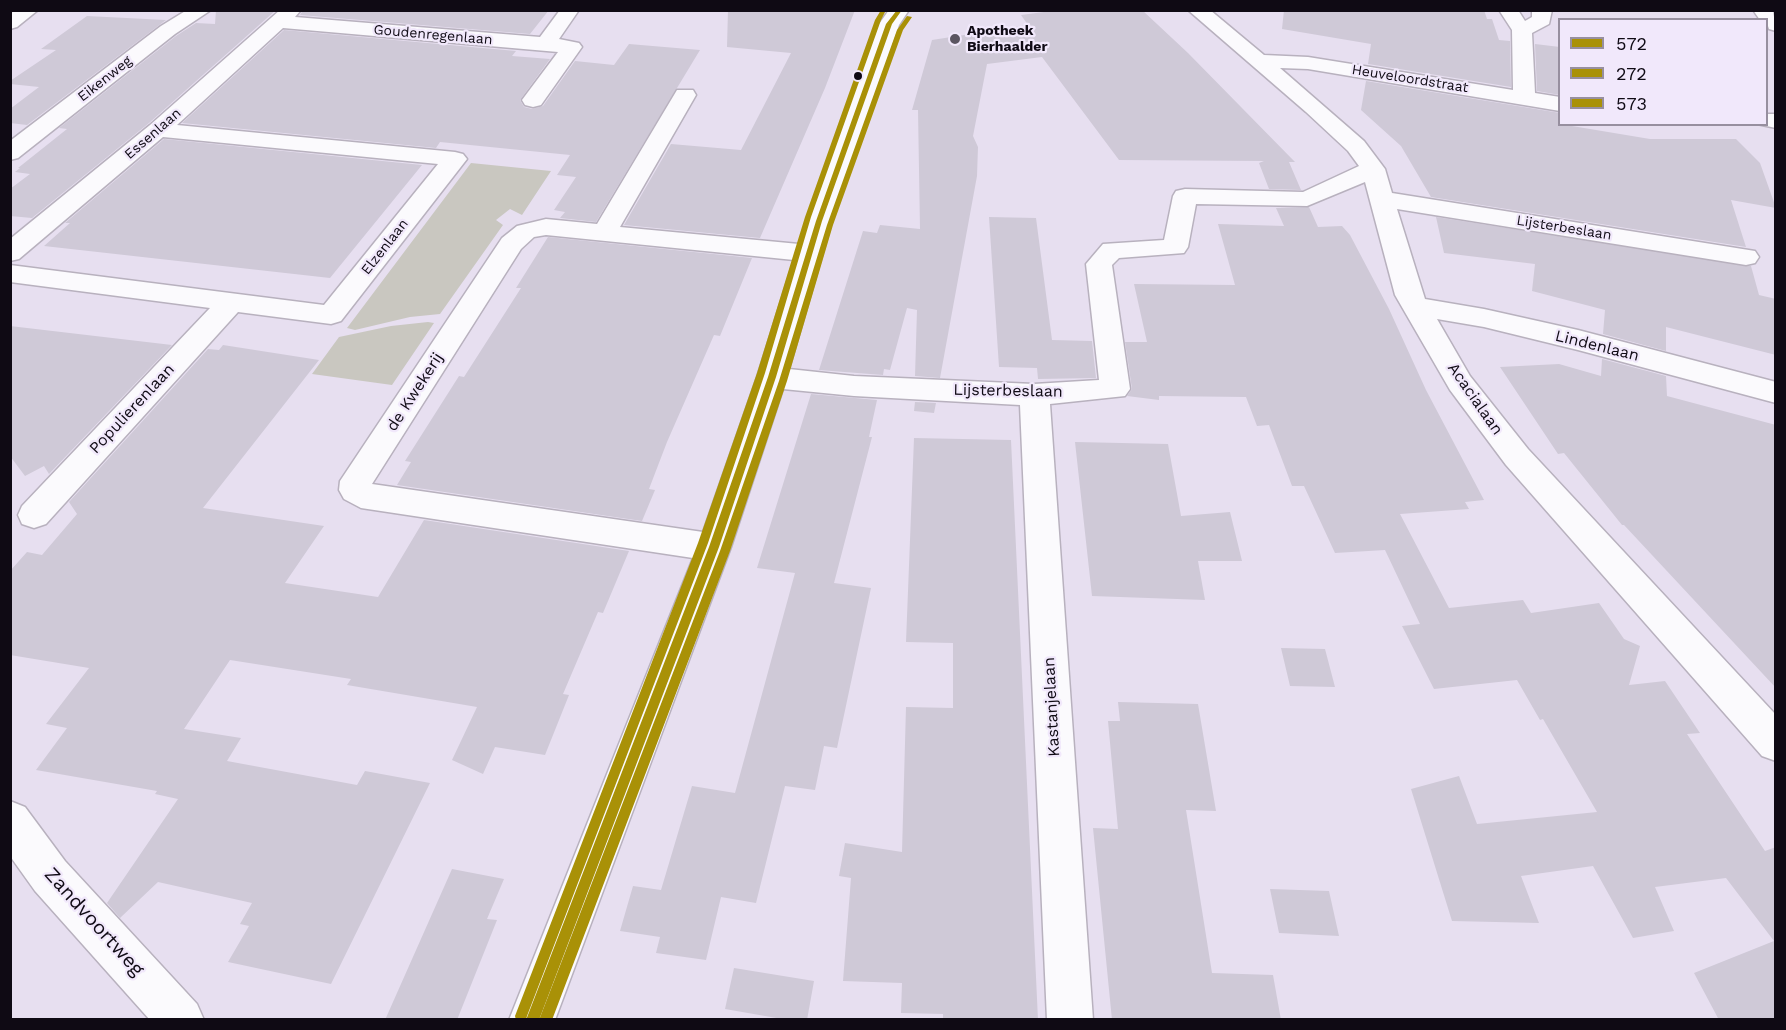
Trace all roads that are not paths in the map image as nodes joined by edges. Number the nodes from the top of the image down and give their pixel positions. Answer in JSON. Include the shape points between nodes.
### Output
{"nodes":[{"id":1,"x":29,"y":10,"type":"edge"},
{"id":2,"x":192,"y":10,"type":"edge"},
{"id":3,"x":570,"y":10,"type":"edge"},
{"id":4,"x":900,"y":10,"type":"edge"},
{"id":5,"x":1197,"y":10,"type":"edge"},
{"id":6,"x":1508,"y":10,"type":"edge"},
{"id":7,"x":1542,"y":10,"type":"edge"},
{"id":8,"x":1762,"y":10,"type":"edge"},
{"id":9,"x":201,"y":11,"type":"edge"},
{"id":10,"x":285,"y":16,"type":"edge"},
{"id":11,"x":10,"y":23,"type":"edge"},
{"id":12,"x":1776,"y":25,"type":"edge"},
{"id":13,"x":1522,"y":30,"type":"junction"},
{"id":14,"x":546,"y":44,"type":"junction"},
{"id":15,"x":1259,"y":61,"type":"junction"},
{"id":16,"x":685,"y":95,"type":"dead end"},
{"id":17,"x":1524,"y":98,"type":"junction"},
{"id":18,"x":533,"y":100,"type":"dead end"},
{"id":19,"x":1558,"y":104,"type":"edge"},
{"id":20,"x":158,"y":130,"type":"junction"},
{"id":21,"x":10,"y":153,"type":"edge"},
{"id":22,"x":1372,"y":169,"type":"junction"},
{"id":23,"x":1382,"y":200,"type":"junction"},
{"id":24,"x":604,"y":233,"type":"junction"},
{"id":25,"x":10,"y":253,"type":"edge"},
{"id":26,"x":809,"y":253,"type":"junction"},
{"id":27,"x":1746,"y":257,"type":"dead end"},
{"id":28,"x":10,"y":273,"type":"edge"},
{"id":29,"x":231,"y":303,"type":"junction"},
{"id":30,"x":1418,"y":308,"type":"junction"},
{"id":31,"x":771,"y":377,"type":"junction"},
{"id":32,"x":1776,"y":393,"type":"edge"},
{"id":33,"x":1034,"y":394,"type":"junction"},
{"id":34,"x":34,"y":515,"type":"dead end"},
{"id":35,"x":714,"y":547,"type":"junction"},
{"id":36,"x":1776,"y":743,"type":"edge"},
{"id":37,"x":10,"y":821,"type":"edge"},
{"id":38,"x":181,"y":1020,"type":"edge"},
{"id":39,"x":532,"y":1020,"type":"edge"},
{"id":40,"x":1070,"y":1020,"type":"edge"}],
"edges":[{"from":1,"to":11,"type":"street"},
{"from":2,"to":9,"type":"street"},
{"from":3,"to":14,"type":"street"},
{"from":4,"to":26,"type":"street","via":[[881,44]]},
{"from":5,"to":15,"type":"street","name":"Acacialaan"},
{"from":6,"to":13,"type":"street"},
{"from":7,"to":13,"type":"street","via":[[1542,20]]},
{"from":8,"to":12,"type":"street"},
{"from":9,"to":21,"type":"street","name":"Eikenweg","via":[[168,30]]},
{"from":10,"to":14,"type":"street","name":"Goudenregenlaan"},
{"from":10,"to":20,"type":"street","name":"Essenlaan"},
{"from":13,"to":17,"type":"street"},
{"from":14,"to":18,"type":"street","name":"Goudenregenlaan","via":[[572,47]]},
{"from":15,"to":17,"type":"street","name":"Heuveloordstraat","via":[[1308,63]]},
{"from":15,"to":22,"type":"street","name":"Acacialaan","via":[[1356,146]]},
{"from":16,"to":24,"type":"street"},
{"from":17,"to":19,"type":"street","name":"Heuveloordstraat"},
{"from":20,"to":25,"type":"street","name":"Essenlaan"},
{"from":20,"to":29,"type":"street","name":"Elzenlaan","via":[[455,159],[332,315]]},
{"from":22,"to":23,"type":"street","name":"Acacialaan"},
{"from":22,"to":33,"type":"street","name":"Lijsterbeslaan","via":[[1307,199],[1185,196],[1175,247],[1112,250],[1098,264],[1115,389]]},
{"from":23,"to":27,"type":"street","name":"Lijsterbeslaan"},
{"from":23,"to":30,"type":"street","name":"Acacialaan","via":[[1409,295]]},
{"from":24,"to":26,"type":"street","name":"de Kwekerij"},
{"from":24,"to":35,"type":"street","name":"de Kwekerij","via":[[546,227],[526,231],[511,244],[356,481],[355,490],[361,495]]},
{"from":26,"to":31,"type":"street"},
{"from":28,"to":29,"type":"street","name":"Elzenlaan"},
{"from":29,"to":34,"type":"street","name":"Populierenlaan"},
{"from":30,"to":32,"type":"street","name":"Lindenlaan","via":[[1526,328]]},
{"from":30,"to":36,"type":"street","name":"Acacialaan","via":[[1460,383],[1517,457]]},
{"from":31,"to":33,"type":"street","name":"Lijsterbeslaan","via":[[854,386]]},
{"from":31,"to":35,"type":"street"},
{"from":33,"to":40,"type":"street","name":"Kastanjelaan"},
{"from":35,"to":39,"type":"street"},
{"from":37,"to":38,"type":"street","name":"Zandvoortweg","via":[[50,876]]}]}
